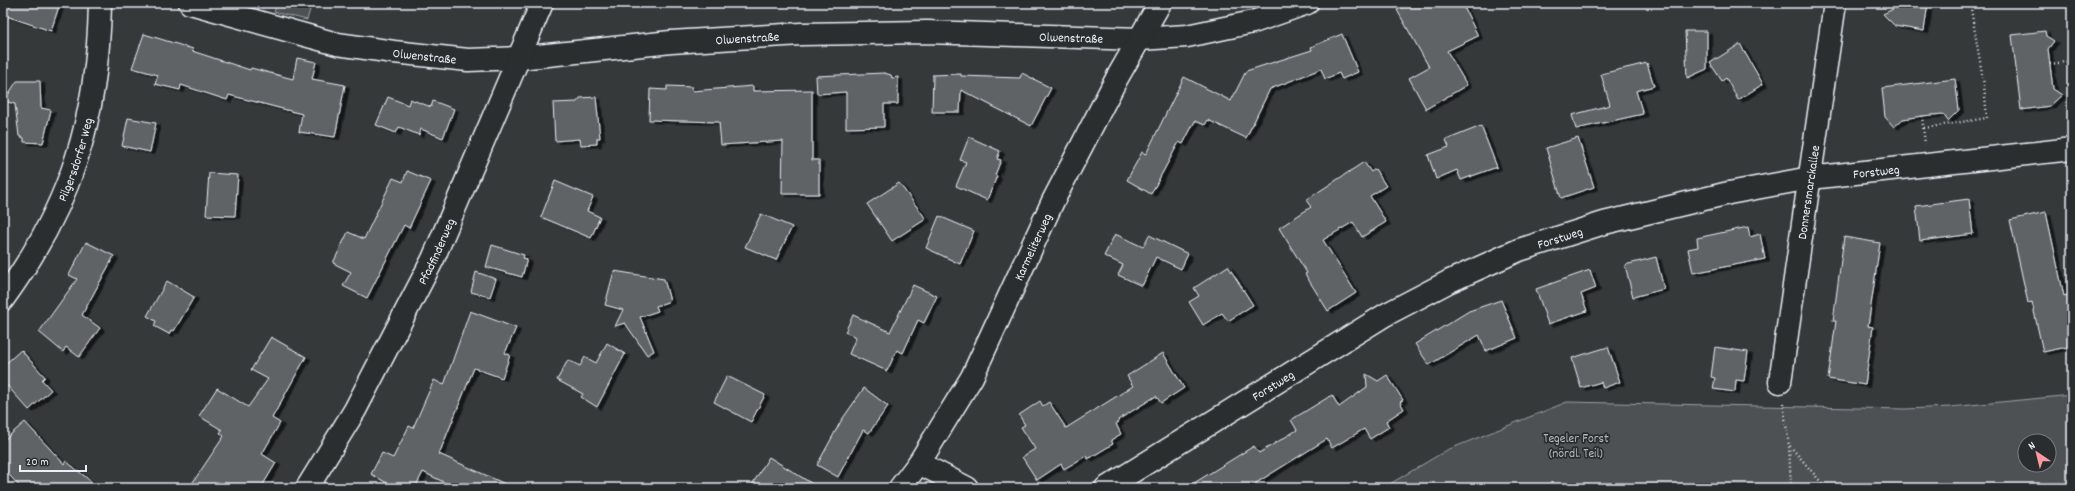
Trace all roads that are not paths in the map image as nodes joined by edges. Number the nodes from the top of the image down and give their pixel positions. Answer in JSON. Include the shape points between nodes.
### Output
{"nodes":[{"id":1,"x":100,"y":3,"type":"edge"},
{"id":2,"x":190,"y":3,"type":"edge"},
{"id":3,"x":542,"y":3,"type":"edge"},
{"id":4,"x":1160,"y":3,"type":"edge"},
{"id":5,"x":1307,"y":3,"type":"edge"},
{"id":6,"x":1835,"y":3,"type":"edge"},
{"id":7,"x":1139,"y":39,"type":"junction"},
{"id":8,"x":519,"y":58,"type":"junction"},
{"id":9,"x":2072,"y":149,"type":"edge"},
{"id":10,"x":1810,"y":178,"type":"junction"},
{"id":11,"x":3,"y":299,"type":"edge"},
{"id":12,"x":1780,"y":382,"type":"road end"},
{"id":13,"x":919,"y":463,"type":"junction"},
{"id":14,"x":307,"y":488,"type":"edge"},
{"id":15,"x":900,"y":488,"type":"edge"},
{"id":16,"x":967,"y":488,"type":"edge"},
{"id":17,"x":1106,"y":488,"type":"edge"}],
"edges":[{"from":1,"to":11,"type":"street","name":"Pilgersdorfer Weg","via":[[95,81],[83,143],[52,223],[25,269]]},
{"from":2,"to":8,"type":"street","name":"Olwenstraße","via":[[336,44],[468,60]]},
{"from":3,"to":8,"type":"street","name":"Pfadfinderweg"},
{"from":4,"to":7,"type":"street","name":"Karmeliterweg"},
{"from":5,"to":7,"type":"street","name":"Olwenstraße","via":[[1253,22],[1187,36]]},
{"from":6,"to":10,"type":"street","name":"Donnersmarckallee"},
{"from":7,"to":8,"type":"street","name":"Olwenstraße","via":[[927,32],[801,34],[671,42]]},
{"from":7,"to":13,"type":"street","name":"Karmeliterweg","via":[[1053,200],[972,377]]},
{"from":8,"to":14,"type":"street","name":"Pfadfinderweg","via":[[433,260],[355,410]]},
{"from":9,"to":10,"type":"street","name":"Forstweg"},
{"from":10,"to":12,"type":"street","name":"Donnersmarckallee"},
{"from":10,"to":17,"type":"street","name":"Forstweg","via":[[1729,193],[1604,223],[1518,250],[1450,281],[1386,315]]},
{"from":13,"to":15,"type":"street","name":"Karmeliterweg"},
{"from":13,"to":16,"type":"street"}]}
